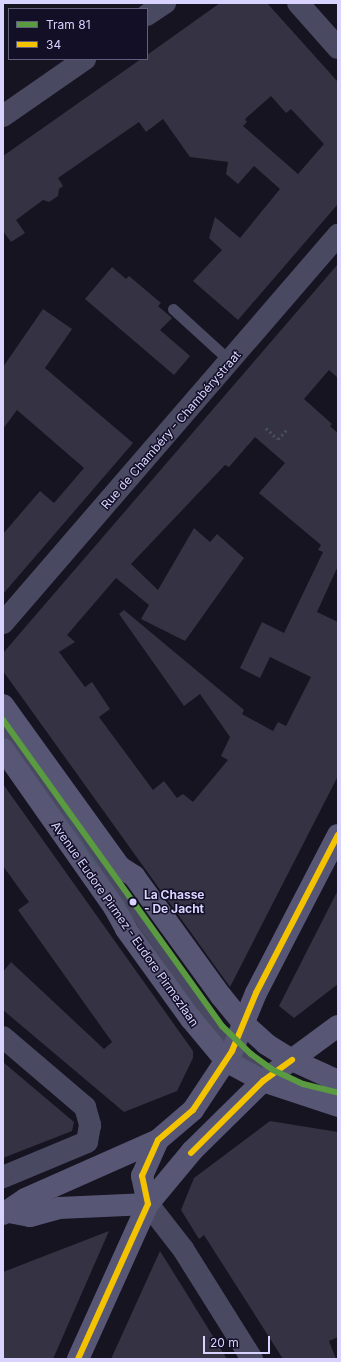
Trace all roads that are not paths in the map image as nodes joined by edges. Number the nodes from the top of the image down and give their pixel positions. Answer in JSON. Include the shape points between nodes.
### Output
{"nodes":[{"id":1,"x":164,"y":3,"type":"edge"},
{"id":2,"x":298,"y":3,"type":"edge"},
{"id":3,"x":148,"y":14,"type":"edge"},
{"id":4,"x":338,"y":48,"type":"edge"},
{"id":5,"x":84,"y":60,"type":"edge"},
{"id":6,"x":3,"y":116,"type":"edge"},
{"id":7,"x":338,"y":235,"type":"edge"},
{"id":8,"x":174,"y":309,"type":"dead end"},
{"id":9,"x":231,"y":362,"type":"junction"},
{"id":10,"x":3,"y":623,"type":"edge"},
{"id":11,"x":3,"y":705,"type":"edge"},
{"id":12,"x":3,"y":728,"type":"edge"},
{"id":13,"x":3,"y":749,"type":"edge"},
{"id":14,"x":338,"y":835,"type":"edge"},
{"id":15,"x":243,"y":1023,"type":"junction"},
{"id":16,"x":338,"y":1026,"type":"edge"},
{"id":17,"x":3,"y":1037,"type":"edge"},
{"id":18,"x":230,"y":1053,"type":"junction"},
{"id":19,"x":292,"y":1060,"type":"junction"},
{"id":20,"x":268,"y":1078,"type":"junction"},
{"id":21,"x":338,"y":1081,"type":"edge"},
{"id":22,"x":338,"y":1098,"type":"edge"},
{"id":23,"x":338,"y":1106,"type":"edge"},
{"id":24,"x":158,"y":1140,"type":"junction"},
{"id":25,"x":3,"y":1177,"type":"edge"},
{"id":26,"x":148,"y":1204,"type":"junction"},
{"id":27,"x":6,"y":1213,"type":"edge"},
{"id":28,"x":78,"y":1359,"type":"edge"},
{"id":29,"x":252,"y":1359,"type":"edge"}],
"edges":[{"from":1,"to":3,"type":"street"},
{"from":2,"to":4,"type":"street"},
{"from":5,"to":6,"type":"street"},
{"from":7,"to":9,"type":"street","name":"Rue de Chambéry - Chambérystraat"},
{"from":8,"to":9,"type":"lane"},
{"from":9,"to":10,"type":"street","name":"Rue de Chambéry - Chambérystraat"},
{"from":11,"to":15,"type":"main road","via":[[120,867],[134,876]]},
{"from":12,"to":18,"type":"lane","name":"Avenue Eudore Pirmez - Eudore Pirmezlaan","via":[[212,1021]]},
{"from":13,"to":18,"type":"main road","name":"Avenue Eudore Pirmez - Eudore Pirmezlaan","via":[[191,1019]]},
{"from":14,"to":15,"type":"main road"},
{"from":15,"to":18,"type":"main road"},
{"from":15,"to":19,"type":"main road","via":[[266,1044]]},
{"from":16,"to":19,"type":"main road"},
{"from":17,"to":25,"type":"street","via":[[85,1107],[90,1125],[87,1142]]},
{"from":18,"to":20,"type":"main road","name":"Avenue Eudore Pirmez - Eudore Pirmezlaan"},
{"from":18,"to":24,"type":"main road","via":[[193,1110]]},
{"from":19,"to":20,"type":"main road"},
{"from":19,"to":21,"type":"main road"},
{"from":20,"to":22,"type":"lane"},
{"from":20,"to":23,"type":"main road","name":"Avenue Eudore Pirmez - Eudore Pirmezlaan"},
{"from":20,"to":26,"type":"main road","via":[[192,1152]]},
{"from":24,"to":26,"type":"main road","via":[[142,1176]]},
{"from":24,"to":27,"type":"main road","via":[[25,1200]]},
{"from":26,"to":27,"type":"main road","via":[[59,1208],[30,1216]]},
{"from":26,"to":28,"type":"main road"},
{"from":26,"to":29,"type":"street","via":[[179,1243]]}]}
